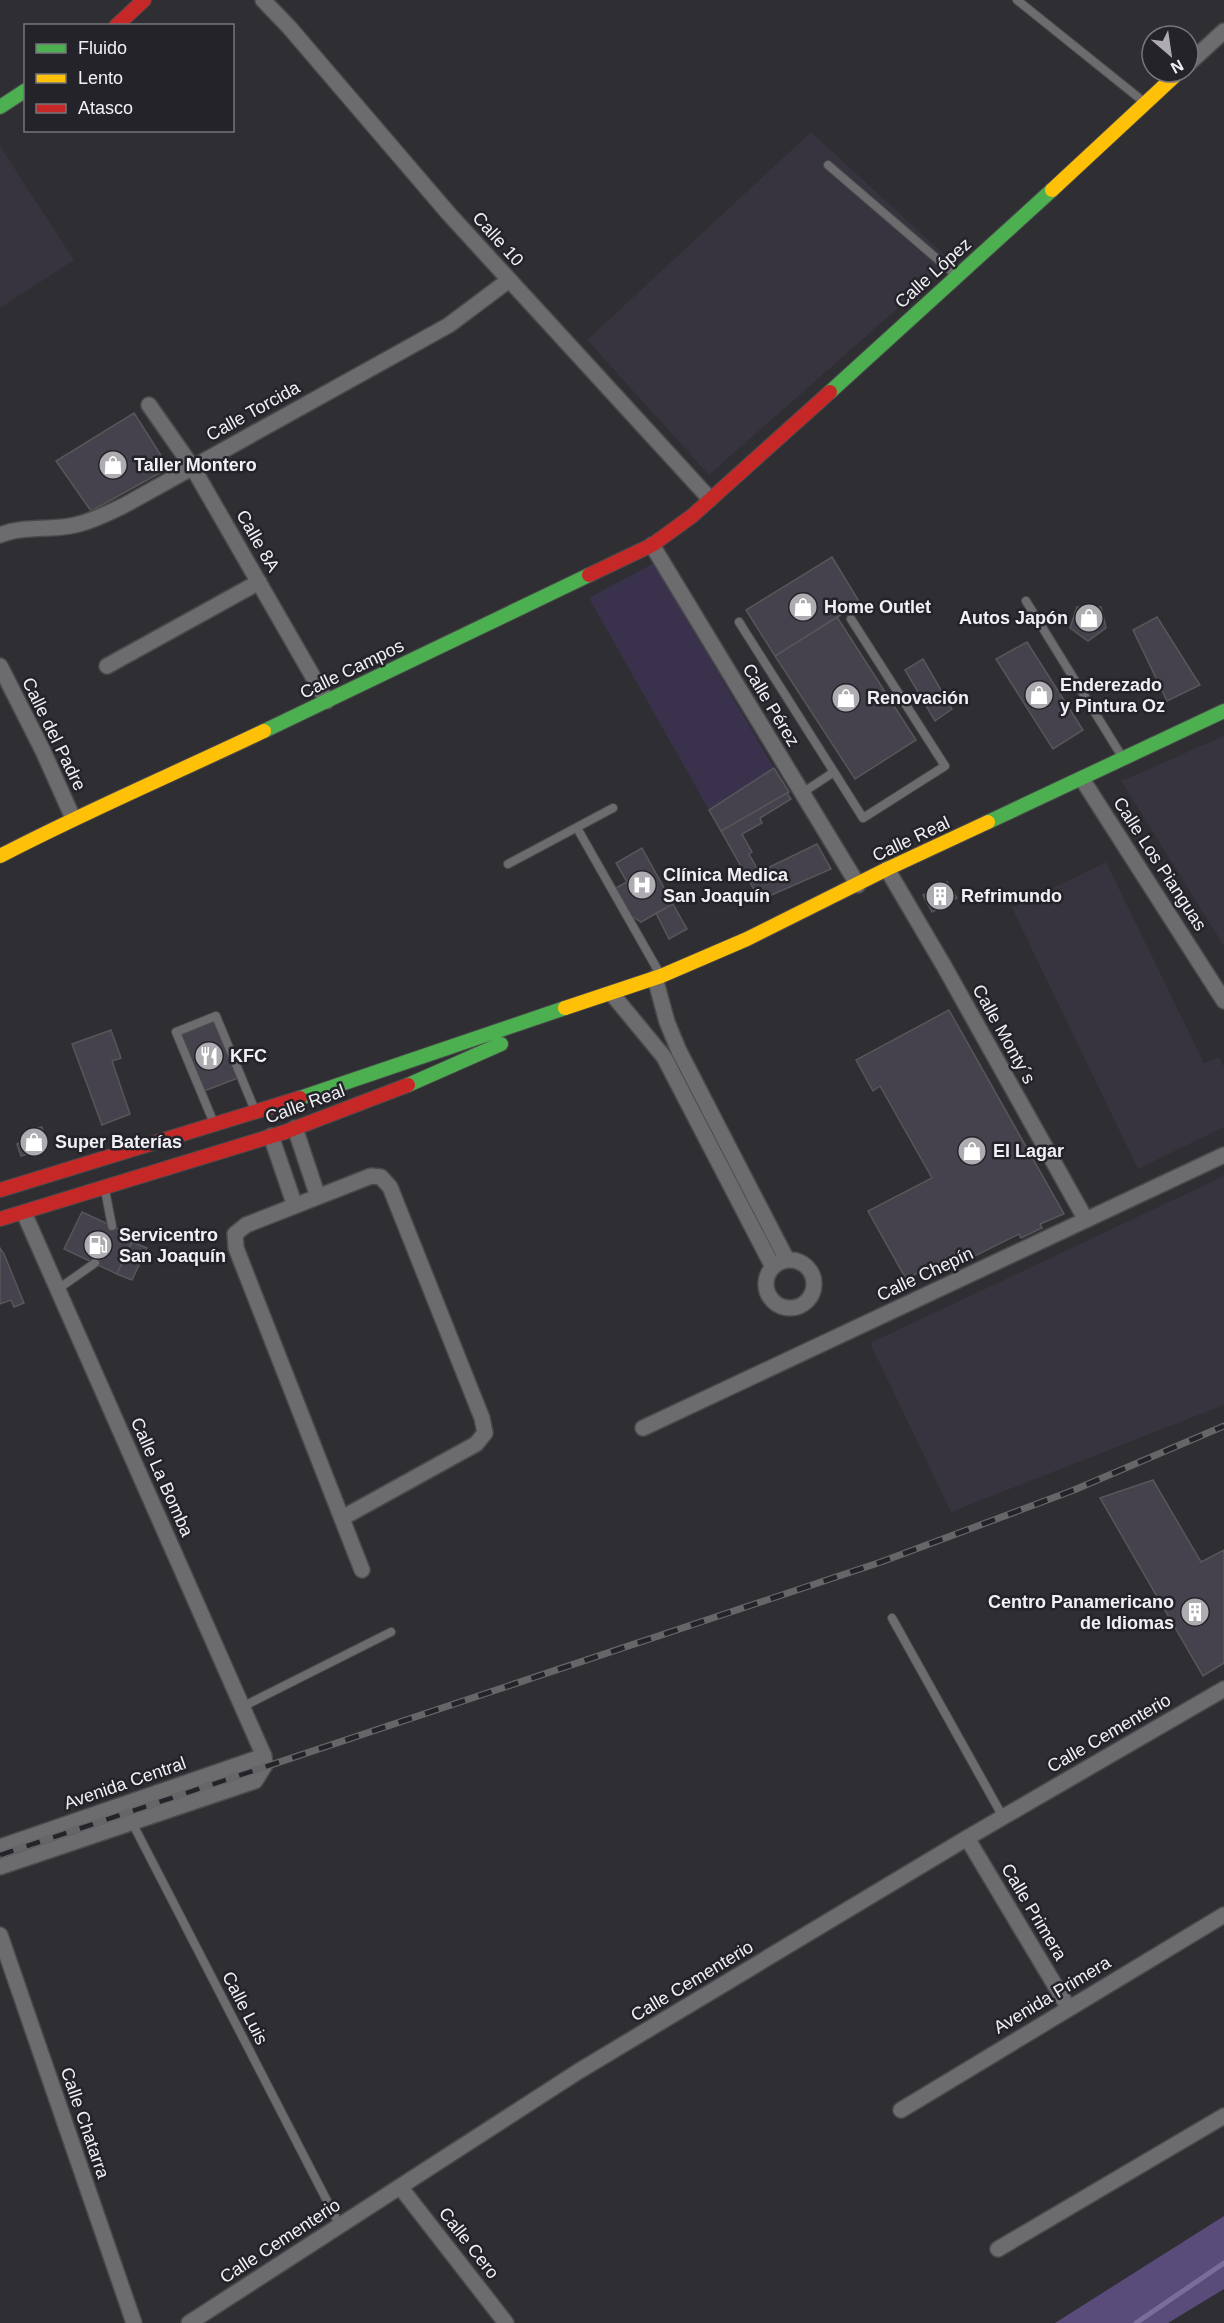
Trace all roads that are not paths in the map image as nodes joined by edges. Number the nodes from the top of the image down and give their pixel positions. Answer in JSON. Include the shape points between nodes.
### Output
{"nodes":[{"id":1,"x":144,"y":0,"type":"edge"},
{"id":2,"x":263,"y":0,"type":"edge"},
{"id":3,"x":1017,"y":0,"type":"edge"},
{"id":4,"x":118,"y":24,"type":"edge"},
{"id":5,"x":1224,"y":31,"type":"edge"},
{"id":6,"x":1200,"y":53,"type":"edge"},
{"id":7,"x":1165,"y":84,"type":"edge"},
{"id":8,"x":24,"y":91,"type":"edge"},
{"id":9,"x":1144,"y":102,"type":"junction"},
{"id":10,"x":0,"y":107,"type":"edge"},
{"id":11,"x":828,"y":165,"type":"dead end"},
{"id":12,"x":959,"y":277,"type":"junction"},
{"id":13,"x":509,"y":280,"type":"junction"},
{"id":14,"x":149,"y":405,"type":"dead end"},
{"id":15,"x":193,"y":468,"type":"junction"},
{"id":16,"x":710,"y":499,"type":"junction"},
{"id":17,"x":0,"y":535,"type":"edge"},
{"id":18,"x":651,"y":545,"type":"junction"},
{"id":19,"x":259,"y":582,"type":"junction"},
{"id":20,"x":1026,"y":601,"type":"dead end"},
{"id":21,"x":851,"y":619,"type":"dead end"},
{"id":22,"x":739,"y":622,"type":"dead end"},
{"id":23,"x":0,"y":666,"type":"edge"},
{"id":24,"x":107,"y":666,"type":"dead end"},
{"id":25,"x":327,"y":701,"type":"junction"},
{"id":26,"x":1224,"y":711,"type":"edge"},
{"id":27,"x":1124,"y":759,"type":"junction"},
{"id":28,"x":834,"y":772,"type":"junction"},
{"id":29,"x":1082,"y":778,"type":"junction"},
{"id":30,"x":802,"y":793,"type":"junction"},
{"id":31,"x":613,"y":808,"type":"dead end"},
{"id":32,"x":73,"y":818,"type":"junction"},
{"id":33,"x":577,"y":828,"type":"junction"},
{"id":34,"x":0,"y":856,"type":"edge"},
{"id":35,"x":508,"y":864,"type":"dead end"},
{"id":36,"x":887,"y":869,"type":"junction"},
{"id":37,"x":858,"y":885,"type":"junction"},
{"id":38,"x":658,"y":977,"type":"junction"},
{"id":39,"x":612,"y":994,"type":"junction"},
{"id":40,"x":1224,"y":1001,"type":"edge"},
{"id":41,"x":679,"y":1051,"type":"junction"},
{"id":42,"x":664,"y":1057,"type":"junction"},
{"id":43,"x":256,"y":1113,"type":"junction"},
{"id":44,"x":215,"y":1125,"type":"junction"},
{"id":45,"x":295,"y":1128,"type":"junction"},
{"id":46,"x":271,"y":1136,"type":"junction"},
{"id":47,"x":729,"y":1148,"type":"junction"},
{"id":48,"x":116,"y":1155,"type":"junction"},
{"id":49,"x":714,"y":1155,"type":"junction"},
{"id":50,"x":1224,"y":1155,"type":"edge"},
{"id":51,"x":104,"y":1188,"type":"junction"},
{"id":52,"x":0,"y":1190,"type":"edge"},
{"id":53,"x":318,"y":1197,"type":"junction"},
{"id":54,"x":0,"y":1205,"type":"edge"},
{"id":55,"x":295,"y":1206,"type":"junction"},
{"id":56,"x":24,"y":1213,"type":"junction"},
{"id":57,"x":0,"y":1219,"type":"edge"},
{"id":58,"x":1086,"y":1220,"type":"junction"},
{"id":59,"x":112,"y":1226,"type":"dead end"},
{"id":60,"x":95,"y":1263,"type":"dead end"},
{"id":61,"x":58,"y":1288,"type":"junction"},
{"id":62,"x":643,"y":1428,"type":"dead end"},
{"id":63,"x":342,"y":1518,"type":"junction"},
{"id":64,"x":362,"y":1570,"type":"dead end"},
{"id":65,"x":891,"y":1618,"type":"dead end"},
{"id":66,"x":392,"y":1632,"type":"dead end"},
{"id":67,"x":1224,"y":1689,"type":"edge"},
{"id":68,"x":242,"y":1707,"type":"junction"},
{"id":69,"x":264,"y":1756,"type":"junction"},
{"id":70,"x":123,"y":1805,"type":"junction"},
{"id":71,"x":1003,"y":1817,"type":"junction"},
{"id":72,"x":132,"y":1822,"type":"junction"},
{"id":73,"x":966,"y":1838,"type":"junction"},
{"id":74,"x":0,"y":1847,"type":"edge"},
{"id":75,"x":0,"y":1867,"type":"edge"},
{"id":76,"x":1224,"y":1915,"type":"edge"},
{"id":77,"x":0,"y":1935,"type":"edge"},
{"id":78,"x":1068,"y":2007,"type":"junction"},
{"id":79,"x":901,"y":2110,"type":"dead end"},
{"id":80,"x":1224,"y":2116,"type":"edge"},
{"id":81,"x":401,"y":2188,"type":"junction"},
{"id":82,"x":339,"y":2226,"type":"junction"},
{"id":83,"x":998,"y":2249,"type":"dead end"},
{"id":84,"x":134,"y":2323,"type":"edge"},
{"id":85,"x":189,"y":2323,"type":"edge"},
{"id":86,"x":506,"y":2323,"type":"edge"}],
"edges":[{"from":1,"to":4,"type":"main road"},
{"from":2,"to":13,"type":"street","name":"Calle 10"},
{"from":3,"to":9,"type":"lane"},
{"from":5,"to":6,"type":"street"},
{"from":7,"to":9,"type":"main road","name":"Calle López"},
{"from":8,"to":10,"type":"main road"},
{"from":9,"to":12,"type":"main road","name":"Calle López"},
{"from":11,"to":12,"type":"lane"},
{"from":12,"to":16,"type":"main road","name":"Calle López"},
{"from":13,"to":15,"type":"street","name":"Calle Torcida","via":[[449,325]]},
{"from":13,"to":16,"type":"street","name":"Calle 10"},
{"from":14,"to":15,"type":"street","name":"Calle 8A"},
{"from":15,"to":17,"type":"street","name":"Calle Torcida","via":[[96,519]]},
{"from":15,"to":19,"type":"street","name":"Calle 8A"},
{"from":16,"to":18,"type":"main road","name":"Calle Campos"},
{"from":18,"to":25,"type":"main road","name":"Calle Campos"},
{"from":18,"to":30,"type":"street","name":"Calle Pérez"},
{"from":19,"to":24,"type":"street"},
{"from":19,"to":25,"type":"street","name":"Calle 8A"},
{"from":20,"to":27,"type":"lane"},
{"from":21,"to":28,"type":"lane","via":[[945,766],[863,818]]},
{"from":22,"to":28,"type":"lane"},
{"from":23,"to":32,"type":"street","name":"Calle del Padre"},
{"from":25,"to":32,"type":"main road","name":"Calle Campos"},
{"from":26,"to":27,"type":"main road","name":"Calle Real"},
{"from":27,"to":29,"type":"main road","name":"Calle Real"},
{"from":28,"to":30,"type":"lane"},
{"from":29,"to":36,"type":"main road","name":"Calle Real"},
{"from":29,"to":40,"type":"street","name":"Calle Los Pianguas"},
{"from":30,"to":37,"type":"street","name":"Calle Pérez"},
{"from":31,"to":33,"type":"lane"},
{"from":32,"to":34,"type":"main road","name":"Calle Campos"},
{"from":33,"to":35,"type":"lane"},
{"from":33,"to":38,"type":"lane"},
{"from":36,"to":37,"type":"main road","name":"Calle Real"},
{"from":36,"to":58,"type":"street","name":"Calle Monty´s"},
{"from":37,"to":38,"type":"main road","name":"Calle Real"},
{"from":38,"to":39,"type":"main road","name":"Calle Real"},
{"from":38,"to":41,"type":"street","via":[[667,1022]]},
{"from":39,"to":42,"type":"street"},
{"from":39,"to":43,"type":"main road","name":"Calle Real"},
{"from":39,"to":45,"type":"main road","name":"Calle Real","via":[[433,1075]]},
{"from":41,"to":42,"type":"street"},
{"from":41,"to":47,"type":"street"},
{"from":42,"to":49,"type":"street"},
{"from":43,"to":44,"type":"main road","name":"Calle Real"},
{"from":43,"to":44,"type":"lane","via":[[216,1016],[176,1032]]},
{"from":44,"to":48,"type":"main road","name":"Calle Real"},
{"from":45,"to":46,"type":"main road","name":"Calle Real"},
{"from":45,"to":53,"type":"street"},
{"from":46,"to":51,"type":"main road","name":"Calle Real"},
{"from":46,"to":55,"type":"street"},
{"from":47,"to":49,"type":"street"},
{"from":47,"to":49,"type":"street","via":[[780,1264]]},
{"from":48,"to":52,"type":"main road","name":"Calle Real"},
{"from":48,"to":56,"type":"main road","via":[[73,1183],[35,1196]]},
{"from":50,"to":58,"type":"street","name":"Calle Chepín"},
{"from":51,"to":56,"type":"main road","name":"Calle Real"},
{"from":51,"to":59,"type":"lane"},
{"from":53,"to":55,"type":"street"},
{"from":53,"to":63,"type":"street","via":[[371,1176],[381,1177],[390,1186],[482,1418],[484,1433],[476,1444]]},
{"from":54,"to":56,"type":"main road"},
{"from":55,"to":63,"type":"street","via":[[246,1225],[235,1234],[236,1248]]},
{"from":56,"to":57,"type":"main road","name":"Calle Real"},
{"from":56,"to":61,"type":"street","name":"Calle La Bomba"},
{"from":58,"to":62,"type":"street","name":"Calle Chepín"},
{"from":60,"to":61,"type":"lane"},
{"from":61,"to":68,"type":"street","name":"Calle La Bomba"},
{"from":63,"to":64,"type":"street"},
{"from":65,"to":71,"type":"lane"},
{"from":66,"to":68,"type":"lane"},
{"from":67,"to":71,"type":"street","name":"Calle Cementerio"},
{"from":68,"to":69,"type":"street","name":"Calle La Bomba"},
{"from":69,"to":70,"type":"street","name":"Avenida Central"},
{"from":69,"to":72,"type":"street","via":[[264,1765],[255,1780]]},
{"from":70,"to":72,"type":"lane","name":"Calle Luis"},
{"from":70,"to":74,"type":"street","name":"Avenida Central"},
{"from":71,"to":73,"type":"street","name":"Calle Cementerio"},
{"from":72,"to":75,"type":"street"},
{"from":72,"to":82,"type":"lane","name":"Calle Luis"},
{"from":73,"to":78,"type":"street","name":"Calle Primera"},
{"from":73,"to":81,"type":"street","name":"Calle Cementerio","via":[[579,2071]]},
{"from":76,"to":78,"type":"street","name":"Avenida Primera"},
{"from":77,"to":84,"type":"street","name":"Calle Chatarra"},
{"from":78,"to":79,"type":"street","name":"Avenida Primera"},
{"from":80,"to":83,"type":"street"},
{"from":81,"to":82,"type":"street","name":"Calle Cementerio"},
{"from":81,"to":86,"type":"street","name":"Calle Cero"},
{"from":82,"to":85,"type":"street","name":"Calle Cementerio"}]}
